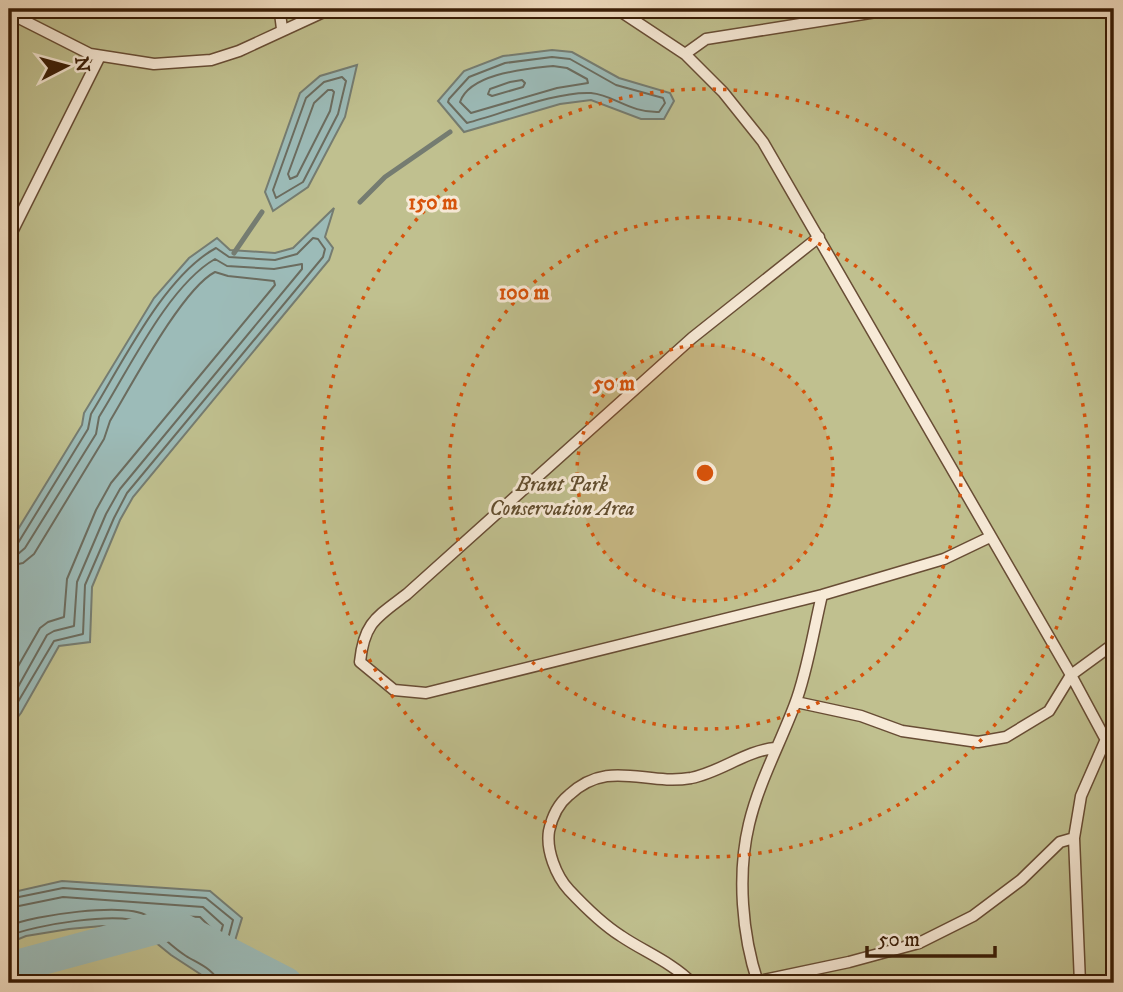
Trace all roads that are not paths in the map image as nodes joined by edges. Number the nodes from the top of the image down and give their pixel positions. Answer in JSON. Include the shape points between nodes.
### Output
{"nodes":[{"id":1,"x":286,"y":9,"type":"edge"},
{"id":2,"x":330,"y":9,"type":"edge"},
{"id":3,"x":617,"y":9,"type":"edge"},
{"id":4,"x":895,"y":9,"type":"edge"},
{"id":5,"x":9,"y":13,"type":"edge"},
{"id":6,"x":282,"y":30,"type":"junction"},
{"id":7,"x":685,"y":54,"type":"junction"},
{"id":8,"x":100,"y":56,"type":"junction"},
{"id":9,"x":819,"y":237,"type":"junction"},
{"id":10,"x":9,"y":238,"type":"edge"},
{"id":11,"x":990,"y":537,"type":"junction"},
{"id":12,"x":822,"y":595,"type":"junction"},
{"id":13,"x":1114,"y":648,"type":"edge"},
{"id":14,"x":1071,"y":675,"type":"junction"},
{"id":15,"x":796,"y":702,"type":"junction"},
{"id":16,"x":1106,"y":739,"type":"junction"},
{"id":17,"x":775,"y":748,"type":"junction"},
{"id":18,"x":1114,"y":755,"type":"edge"},
{"id":19,"x":1074,"y":838,"type":"junction"},
{"id":20,"x":755,"y":982,"type":"edge"},
{"id":21,"x":692,"y":983,"type":"edge"},
{"id":22,"x":1080,"y":983,"type":"edge"}],
"edges":[{"from":1,"to":6,"type":"lane","via":[[280,13]]},
{"from":2,"to":6,"type":"lane"},
{"from":3,"to":7,"type":"lane"},
{"from":4,"to":7,"type":"lane","via":[[706,39]]},
{"from":5,"to":8,"type":"lane"},
{"from":6,"to":8,"type":"lane","via":[[211,60],[154,64]]},
{"from":7,"to":9,"type":"lane","via":[[763,142]]},
{"from":8,"to":10,"type":"lane"},
{"from":9,"to":11,"type":"lane"},
{"from":9,"to":12,"type":"lane","via":[[692,338],[381,614],[365,630],[360,662],[394,690],[426,693]]},
{"from":11,"to":12,"type":"lane","via":[[944,559]]},
{"from":11,"to":14,"type":"lane"},
{"from":12,"to":15,"type":"lane"},
{"from":13,"to":14,"type":"lane"},
{"from":14,"to":15,"type":"lane","via":[[1049,711],[1006,737],[978,742],[902,731]]},
{"from":14,"to":16,"type":"lane"},
{"from":15,"to":17,"type":"lane"},
{"from":16,"to":18,"type":"lane"},
{"from":16,"to":19,"type":"lane","via":[[1081,796]]},
{"from":17,"to":20,"type":"lane","via":[[749,824],[741,890]]},
{"from":17,"to":21,"type":"lane","via":[[758,750],[687,779],[609,774],[582,783],[563,800],[551,820],[548,841],[552,860],[567,887],[618,934]]},
{"from":19,"to":20,"type":"lane","via":[[1060,842],[1021,880],[973,916],[919,943]]},
{"from":19,"to":22,"type":"lane"}]}
